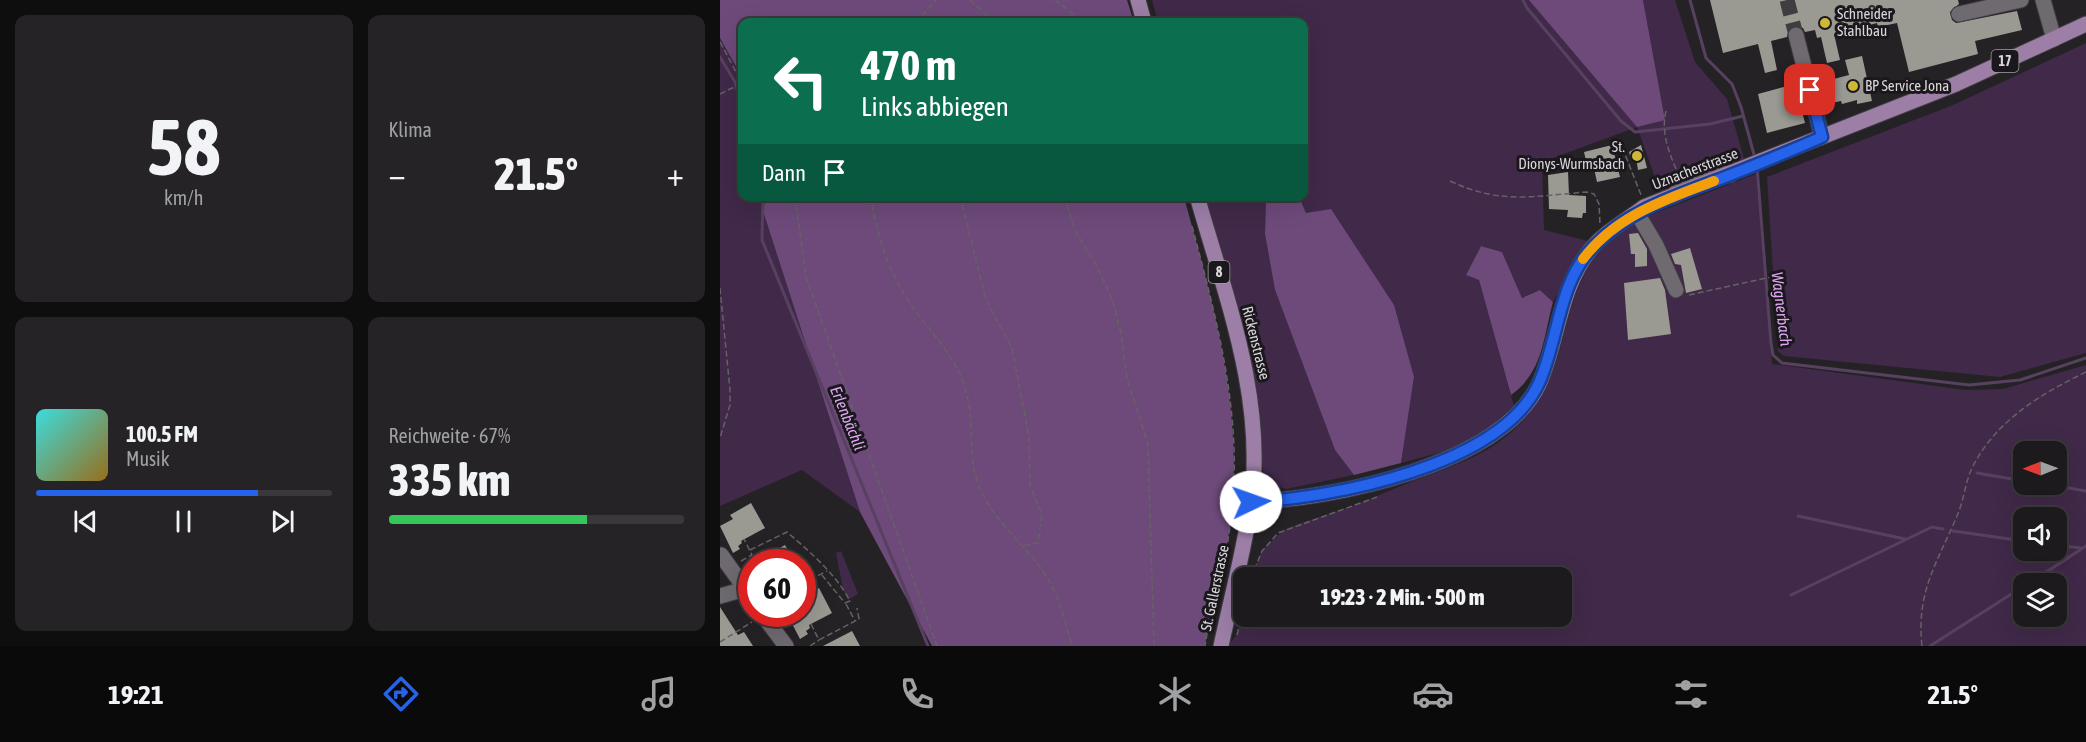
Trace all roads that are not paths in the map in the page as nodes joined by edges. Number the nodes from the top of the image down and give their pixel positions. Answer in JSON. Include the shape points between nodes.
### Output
{"nodes":[{"id":1,"x":1138,"y":0,"type":"edge"},
{"id":2,"x":1148,"y":0,"type":"edge"},
{"id":3,"x":2021,"y":0,"type":"edge"},
{"id":4,"x":2043,"y":0,"type":"edge"},
{"id":5,"x":1959,"y":14,"type":"dead end"},
{"id":6,"x":1143,"y":18,"type":"edge"},
{"id":7,"x":1153,"y":18,"type":"edge"},
{"id":8,"x":2086,"y":24,"type":"edge"},
{"id":9,"x":1796,"y":35,"type":"tunnel mouth"},
{"id":10,"x":2054,"y":39,"type":"junction"},
{"id":11,"x":1822,"y":137,"type":"junction"},
{"id":12,"x":1730,"y":175,"type":"junction"},
{"id":13,"x":1674,"y":196,"type":"junction"},
{"id":14,"x":1198,"y":201,"type":"edge"},
{"id":15,"x":1641,"y":210,"type":"junction"},
{"id":16,"x":1676,"y":290,"type":"road end"},
{"id":17,"x":1251,"y":502,"type":"junction"},
{"id":18,"x":725,"y":561,"type":"edge"},
{"id":19,"x":738,"y":580,"type":"edge"},
{"id":20,"x":738,"y":595,"type":"edge"},
{"id":21,"x":720,"y":596,"type":"edge"},
{"id":22,"x":772,"y":627,"type":"edge"},
{"id":23,"x":786,"y":646,"type":"edge"},
{"id":24,"x":1221,"y":646,"type":"edge"}],
"edges":[{"from":1,"to":6,"type":"main road"},
{"from":2,"to":7,"type":"main road"},
{"from":3,"to":5,"type":"street"},
{"from":4,"to":10,"type":"street"},
{"from":8,"to":10,"type":"main road","name":"Uznacherstrasse","number":"17"},
{"from":9,"to":11,"type":"street"},
{"from":10,"to":11,"type":"main road","name":"Uznacherstrasse","number":"17","via":[[1956,84]]},
{"from":11,"to":12,"type":"main road","name":"Uznacherstrasse","number":"17"},
{"from":12,"to":13,"type":"main road","name":"Uznacherstrasse","number":"17"},
{"from":12,"to":13,"type":"street","via":[[1713,169],[1683,180]]},
{"from":13,"to":15,"type":"main road","name":"Uznacherstrasse","number":"17"},
{"from":14,"to":17,"type":"main road","name":"Rickenstrasse","number":"8","via":[[1249,390]]},
{"from":15,"to":16,"type":"street"},
{"from":15,"to":17,"type":"main road","name":"Uznacherstrasse","number":"17","via":[[1604,236],[1576,268],[1538,386],[1524,406],[1491,437],[1466,452],[1355,487]]},
{"from":17,"to":24,"type":"main road","name":"St. Gallerstrasse","number":"8"},
{"from":18,"to":19,"type":"street"},
{"from":20,"to":21,"type":"street"},
{"from":22,"to":23,"type":"street"}]}
